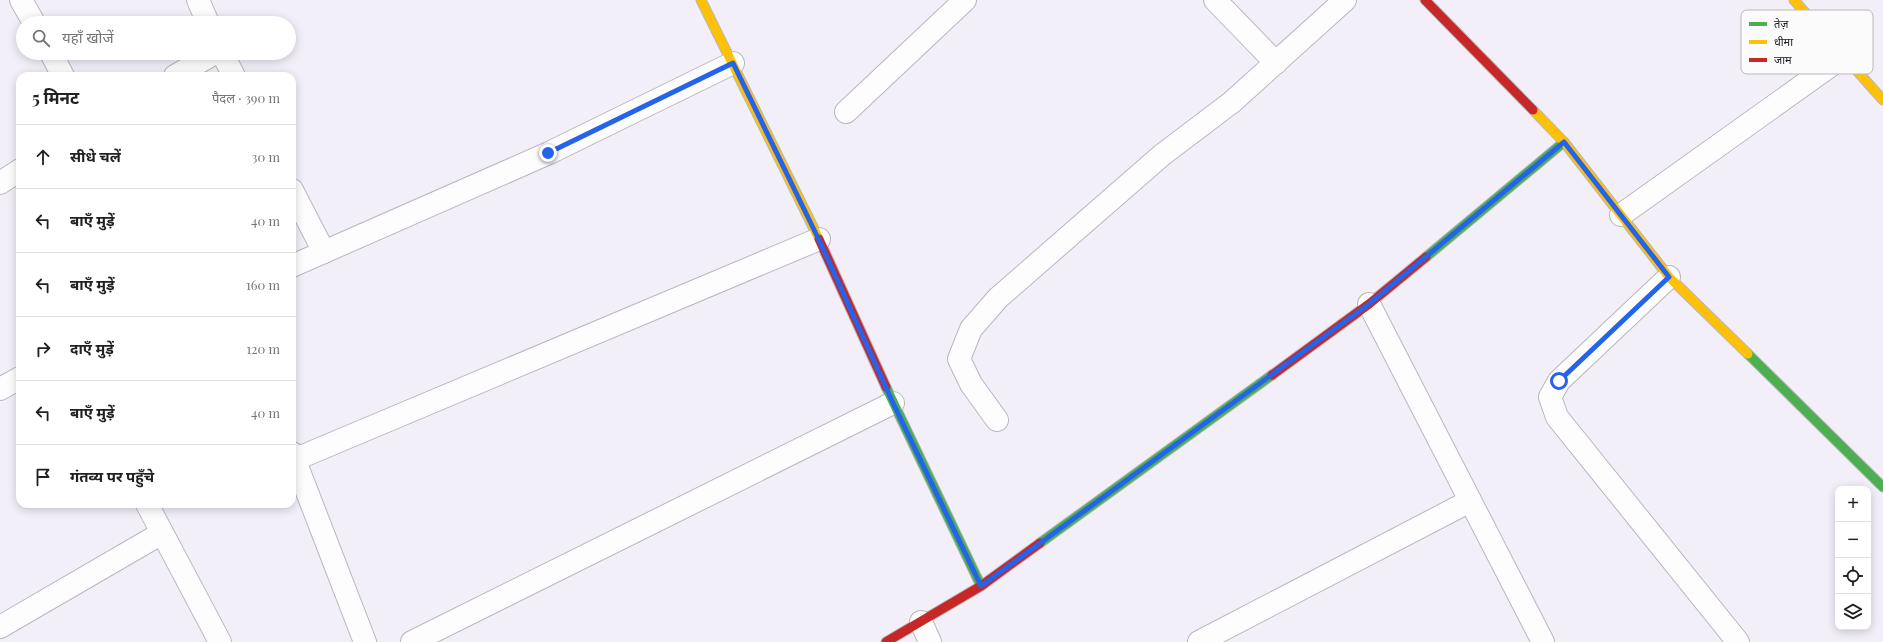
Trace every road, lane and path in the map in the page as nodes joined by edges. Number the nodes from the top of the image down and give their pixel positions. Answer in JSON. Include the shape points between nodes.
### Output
{"nodes":[{"id":1,"x":21,"y":0,"type":"edge"},
{"id":2,"x":198,"y":0,"type":"edge"},
{"id":3,"x":701,"y":0,"type":"edge"},
{"id":4,"x":966,"y":0,"type":"edge"},
{"id":5,"x":1215,"y":0,"type":"edge"},
{"id":6,"x":1344,"y":0,"type":"edge"},
{"id":7,"x":1425,"y":0,"type":"edge"},
{"id":8,"x":1794,"y":0,"type":"edge"},
{"id":9,"x":1803,"y":10,"type":"edge"},
{"id":10,"x":30,"y":16,"type":"edge"},
{"id":11,"x":205,"y":16,"type":"edge"},
{"id":12,"x":54,"y":60,"type":"edge"},
{"id":13,"x":203,"y":60,"type":"edge"},
{"id":14,"x":226,"y":60,"type":"edge"},
{"id":15,"x":733,"y":63,"type":"junction"},
{"id":16,"x":1276,"y":63,"type":"junction"},
{"id":17,"x":61,"y":72,"type":"edge"},
{"id":18,"x":182,"y":72,"type":"edge"},
{"id":19,"x":232,"y":72,"type":"edge"},
{"id":20,"x":1819,"y":74,"type":"edge"},
{"id":21,"x":1860,"y":74,"type":"edge"},
{"id":22,"x":1883,"y":100,"type":"edge"},
{"id":23,"x":846,"y":112,"type":"dead end"},
{"id":24,"x":1564,"y":142,"type":"junction"},
{"id":25,"x":16,"y":173,"type":"edge"},
{"id":26,"x":0,"y":183,"type":"edge"},
{"id":27,"x":296,"y":198,"type":"edge"},
{"id":28,"x":1621,"y":215,"type":"junction"},
{"id":29,"x":819,"y":240,"type":"junction"},
{"id":30,"x":324,"y":252,"type":"junction"},
{"id":31,"x":296,"y":264,"type":"edge"},
{"id":32,"x":1669,"y":277,"type":"junction"},
{"id":33,"x":1369,"y":304,"type":"junction"},
{"id":34,"x":16,"y":380,"type":"edge"},
{"id":35,"x":0,"y":389,"type":"edge"},
{"id":36,"x":893,"y":403,"type":"junction"},
{"id":37,"x":997,"y":420,"type":"dead end"},
{"id":38,"x":296,"y":455,"type":"edge"},
{"id":39,"x":296,"y":461,"type":"edge"},
{"id":40,"x":1883,"y":488,"type":"edge"},
{"id":41,"x":1470,"y":501,"type":"junction"},
{"id":42,"x":149,"y":508,"type":"edge"},
{"id":43,"x":162,"y":533,"type":"junction"},
{"id":44,"x":981,"y":586,"type":"junction"},
{"id":45,"x":921,"y":622,"type":"junction"},
{"id":46,"x":0,"y":627,"type":"edge"},
{"id":47,"x":220,"y":642,"type":"edge"},
{"id":48,"x":365,"y":642,"type":"edge"},
{"id":49,"x":412,"y":642,"type":"edge"},
{"id":50,"x":886,"y":642,"type":"edge"},
{"id":51,"x":930,"y":642,"type":"edge"},
{"id":52,"x":1200,"y":642,"type":"edge"},
{"id":53,"x":1543,"y":642,"type":"edge"},
{"id":54,"x":1738,"y":642,"type":"edge"}],
"edges":[{"from":1,"to":10,"type":"street"},
{"from":2,"to":11,"type":"street"},
{"from":3,"to":15,"type":"street"},
{"from":4,"to":23,"type":"street"},
{"from":5,"to":16,"type":"street"},
{"from":6,"to":16,"type":"street"},
{"from":7,"to":24,"type":"street"},
{"from":8,"to":9,"type":"street"},
{"from":12,"to":17,"type":"street"},
{"from":13,"to":18,"type":"street"},
{"from":14,"to":19,"type":"street"},
{"from":15,"to":29,"type":"street"},
{"from":15,"to":30,"type":"street","via":[[548,153]]},
{"from":16,"to":37,"type":"street","via":[[1232,102],[1162,155],[998,298],[971,329],[959,359],[971,384]]},
{"from":20,"to":28,"type":"street"},
{"from":21,"to":22,"type":"street"},
{"from":24,"to":28,"type":"street"},
{"from":24,"to":33,"type":"street"},
{"from":25,"to":26,"type":"street"},
{"from":27,"to":30,"type":"street"},
{"from":28,"to":32,"type":"street"},
{"from":29,"to":36,"type":"street"},
{"from":29,"to":38,"type":"street"},
{"from":30,"to":31,"type":"street"},
{"from":32,"to":40,"type":"street"},
{"from":32,"to":54,"type":"street","via":[[1559,381],[1550,397],[1557,417]]},
{"from":33,"to":41,"type":"street"},
{"from":33,"to":44,"type":"street"},
{"from":34,"to":35,"type":"street"},
{"from":36,"to":44,"type":"street"},
{"from":36,"to":49,"type":"street"},
{"from":39,"to":48,"type":"street"},
{"from":41,"to":52,"type":"street"},
{"from":41,"to":53,"type":"street"},
{"from":42,"to":43,"type":"street"},
{"from":43,"to":46,"type":"street"},
{"from":43,"to":47,"type":"street"},
{"from":44,"to":45,"type":"street"},
{"from":45,"to":50,"type":"street"},
{"from":45,"to":51,"type":"street"}]}
